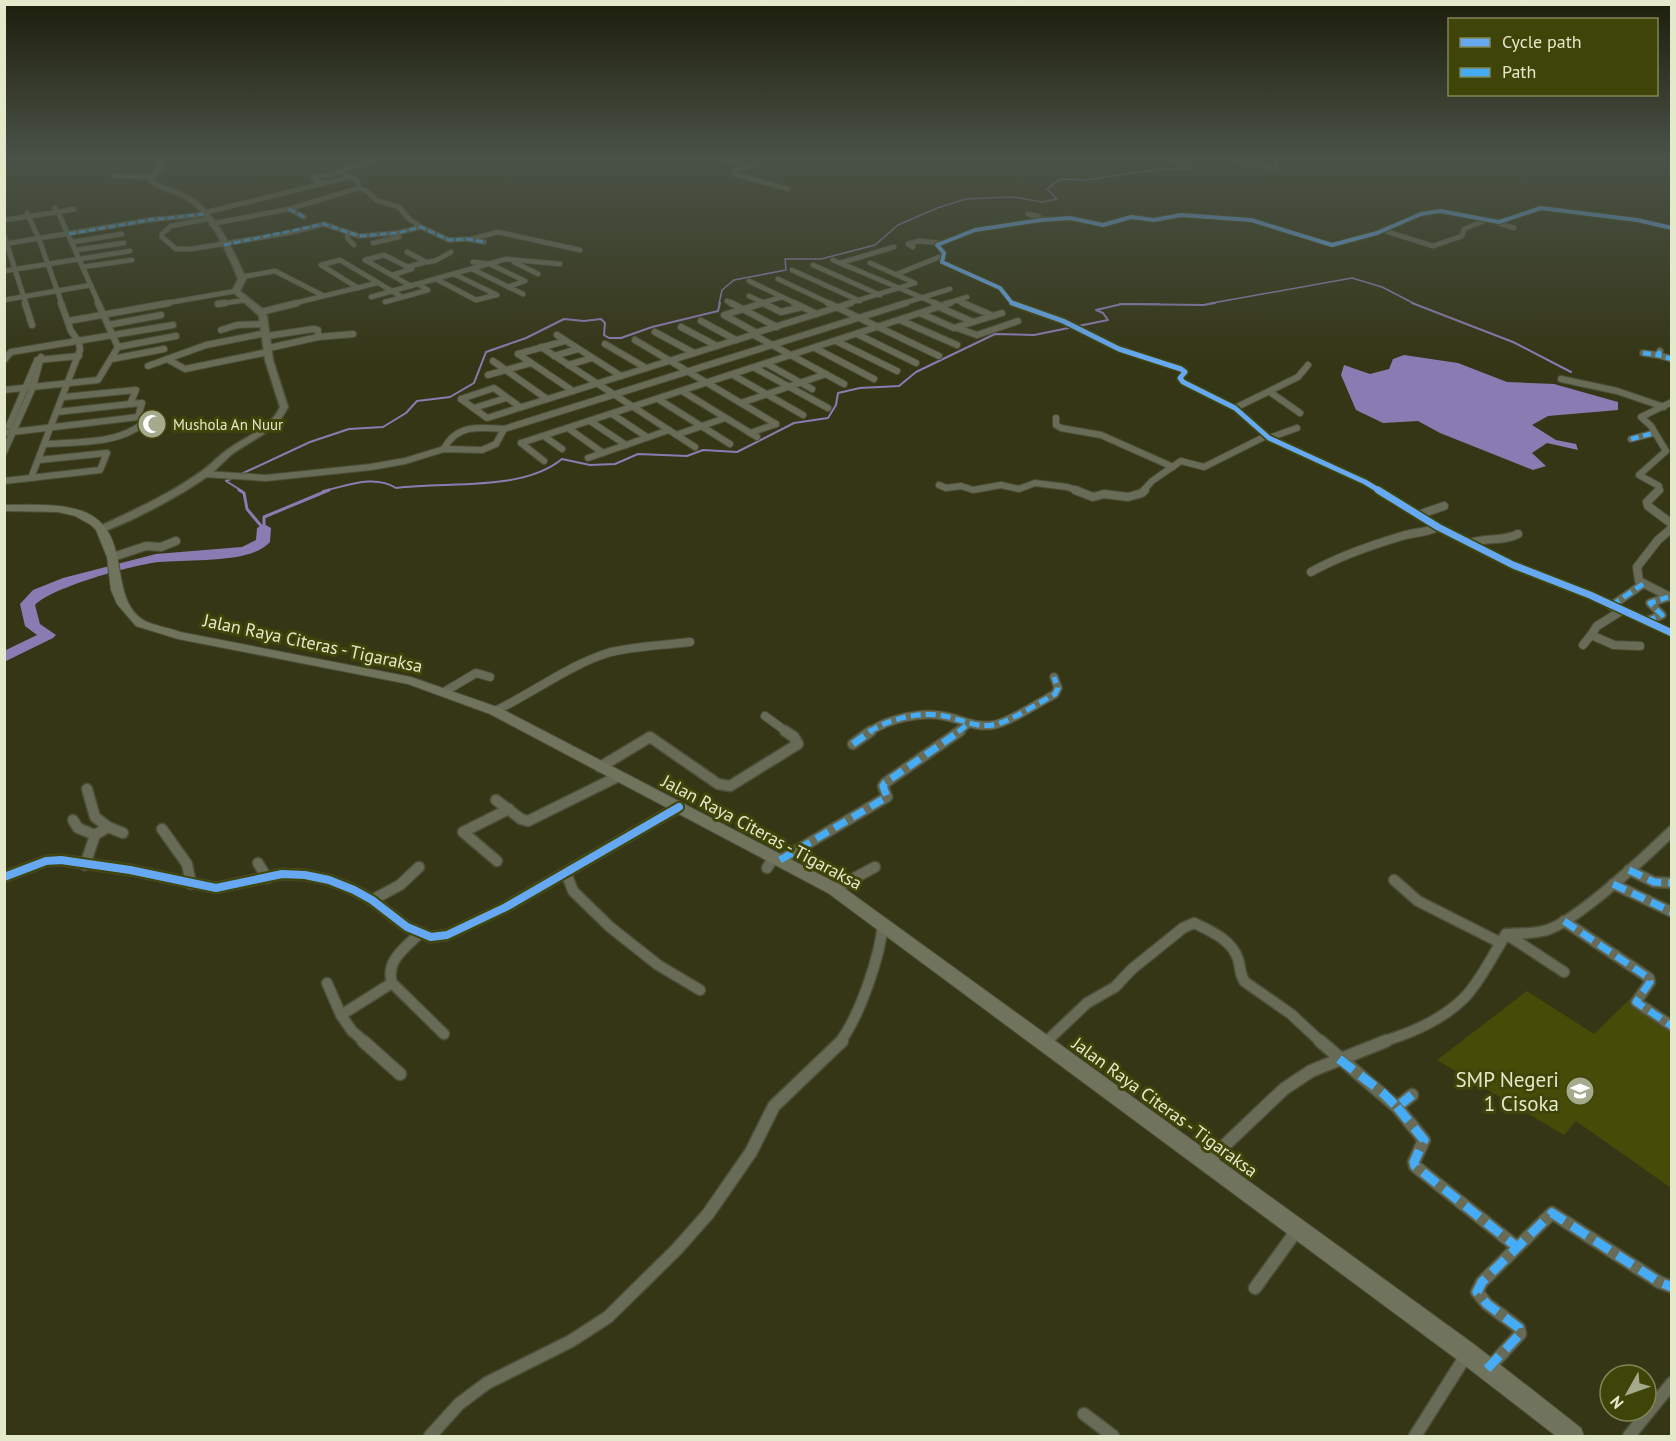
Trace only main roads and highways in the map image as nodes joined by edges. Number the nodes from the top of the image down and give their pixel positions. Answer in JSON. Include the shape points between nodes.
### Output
{"nodes":[{"id":1,"x":4,"y":508,"type":"edge"},
{"id":2,"x":1573,"y":1437,"type":"edge"}],
"edges":[{"from":1,"to":2,"type":"main road","name":"Jalan Raya Citeras - Tigaraksa","via":[[69,511],[86,517],[101,530],[123,604],[132,616],[151,627],[411,681],[495,711],[679,807],[773,862],[834,889],[1467,1353]]}]}
